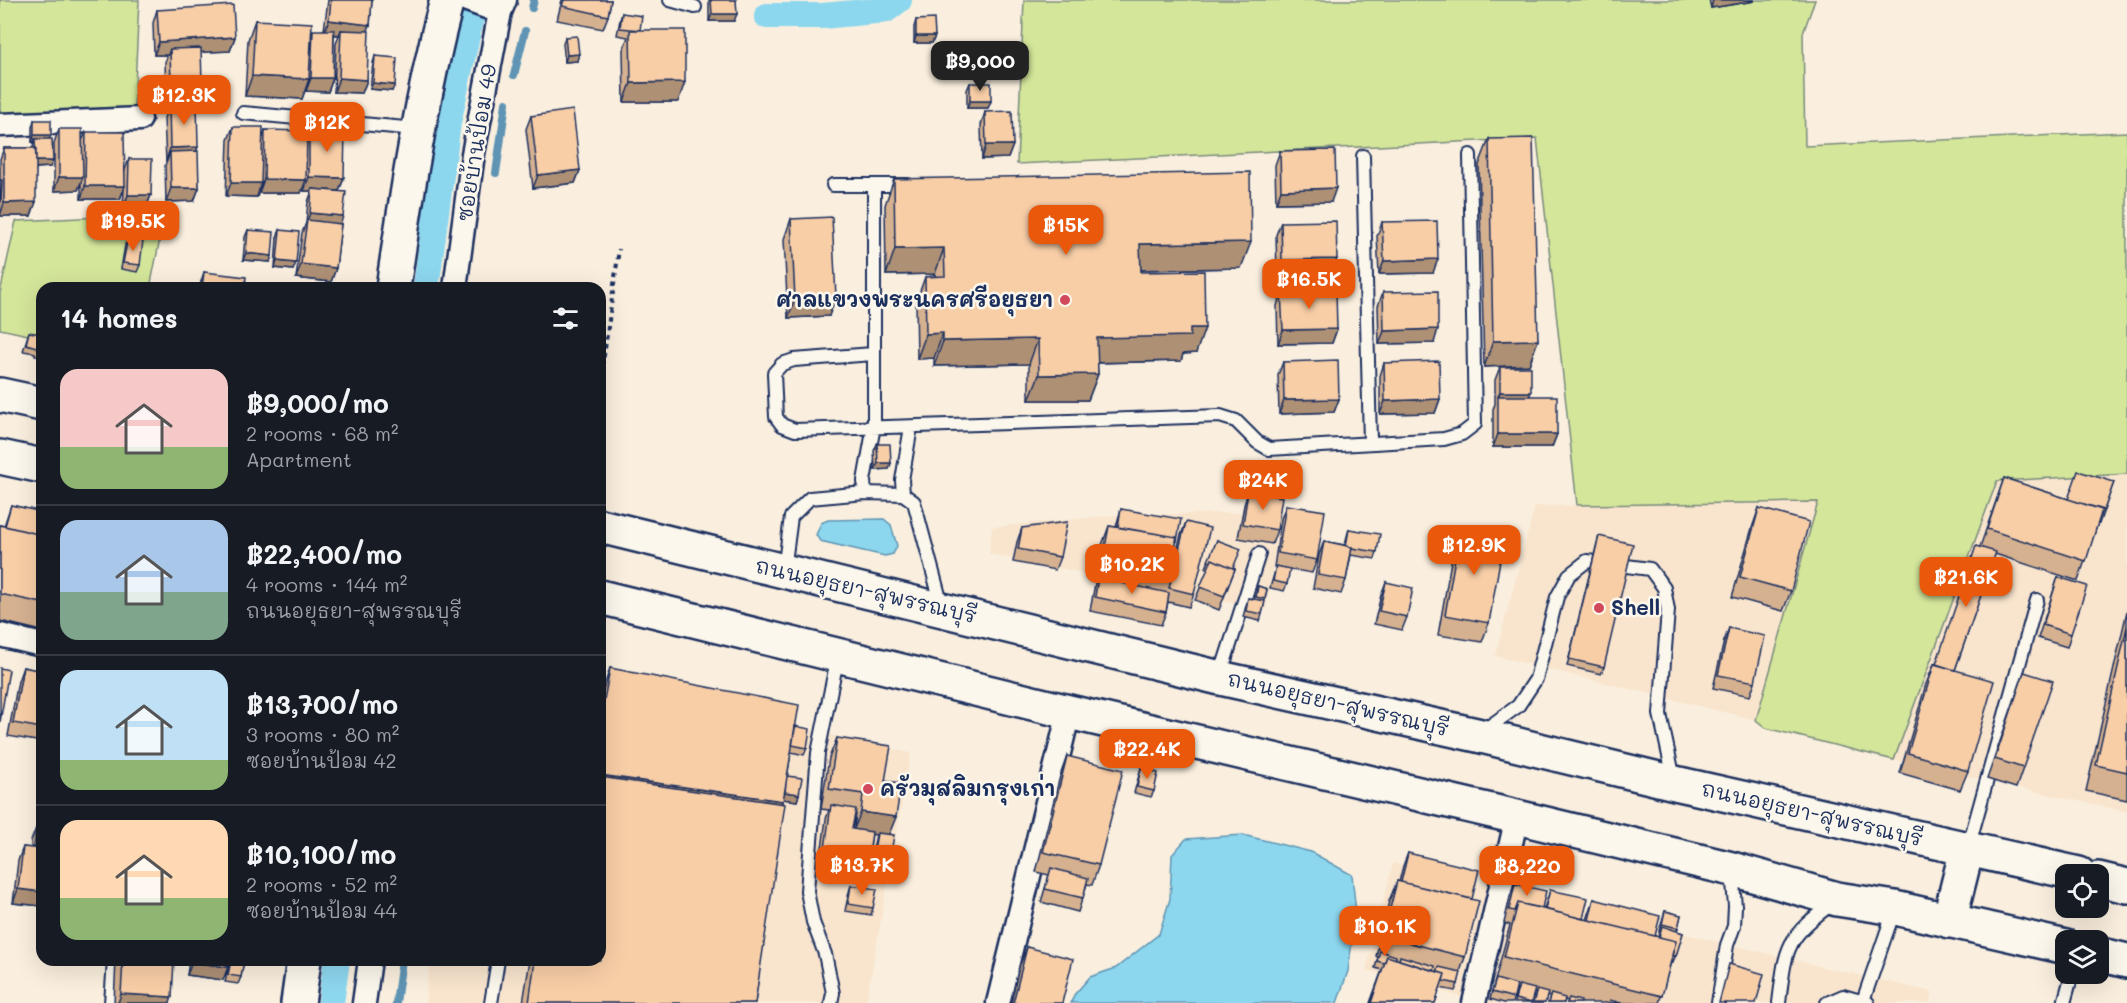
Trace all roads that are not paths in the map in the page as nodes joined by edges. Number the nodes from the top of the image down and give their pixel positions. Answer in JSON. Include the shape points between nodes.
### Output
{"nodes":[{"id":1,"x":447,"y":0,"type":"edge"},
{"id":2,"x":467,"y":0,"type":"edge"},
{"id":3,"x":670,"y":0,"type":"edge"},
{"id":4,"x":498,"y":6,"type":"edge"},
{"id":5,"x":695,"y":7,"type":"dead end"},
{"id":6,"x":243,"y":112,"type":"dead end"},
{"id":7,"x":140,"y":119,"type":"dead end"},
{"id":8,"x":0,"y":125,"type":"edge"},
{"id":9,"x":418,"y":129,"type":"junction"},
{"id":10,"x":1470,"y":155,"type":"dead end"},
{"id":11,"x":1362,"y":156,"type":"dead end"},
{"id":12,"x":922,"y":184,"type":"edge"},
{"id":13,"x":833,"y":186,"type":"dead end"},
{"id":14,"x":874,"y":186,"type":"junction"},
{"id":15,"x":394,"y":282,"type":"edge"},
{"id":16,"x":456,"y":282,"type":"edge"},
{"id":17,"x":873,"y":354,"type":"junction"},
{"id":18,"x":0,"y":395,"type":"edge"},
{"id":19,"x":36,"y":403,"type":"edge"},
{"id":20,"x":874,"y":426,"type":"junction"},
{"id":21,"x":911,"y":427,"type":"junction"},
{"id":22,"x":1370,"y":442,"type":"junction"},
{"id":23,"x":0,"y":456,"type":"edge"},
{"id":24,"x":36,"y":465,"type":"edge"},
{"id":25,"x":865,"y":493,"type":"junction"},
{"id":26,"x":903,"y":494,"type":"junction"},
{"id":27,"x":606,"y":528,"type":"edge"},
{"id":28,"x":1259,"y":554,"type":"dead end"},
{"id":29,"x":784,"y":572,"type":"junction"},
{"id":30,"x":2037,"y":600,"type":"dead end"},
{"id":31,"x":606,"y":603,"type":"edge"},
{"id":32,"x":943,"y":609,"type":"junction"},
{"id":33,"x":0,"y":635,"type":"edge"},
{"id":34,"x":36,"y":644,"type":"edge"},
{"id":35,"x":838,"y":654,"type":"junction"},
{"id":36,"x":1220,"y":678,"type":"junction"},
{"id":37,"x":1069,"y":712,"type":"junction"},
{"id":38,"x":1477,"y":735,"type":"junction"},
{"id":39,"x":1675,"y":783,"type":"junction"},
{"id":40,"x":1517,"y":816,"type":"junction"},
{"id":41,"x":1967,"y":849,"type":"junction"},
{"id":42,"x":1732,"y":869,"type":"junction"},
{"id":43,"x":2055,"y":869,"type":"edge"},
{"id":44,"x":2109,"y":882,"type":"edge"},
{"id":45,"x":2127,"y":886,"type":"edge"},
{"id":46,"x":1837,"y":899,"type":"junction"},
{"id":47,"x":1895,"y":908,"type":"junction"},
{"id":48,"x":1949,"y":921,"type":"junction"},
{"id":49,"x":2055,"y":944,"type":"edge"},
{"id":50,"x":2109,"y":957,"type":"edge"},
{"id":51,"x":2127,"y":961,"type":"edge"},
{"id":52,"x":114,"y":966,"type":"edge"},
{"id":53,"x":303,"y":966,"type":"edge"},
{"id":54,"x":369,"y":966,"type":"edge"},
{"id":55,"x":497,"y":966,"type":"edge"},
{"id":56,"x":2069,"y":984,"type":"edge"},
{"id":57,"x":1481,"y":1001,"type":"edge"},
{"id":58,"x":1865,"y":1002,"type":"edge"},
{"id":59,"x":111,"y":1003,"type":"edge"},
{"id":60,"x":298,"y":1003,"type":"edge"},
{"id":61,"x":364,"y":1003,"type":"edge"},
{"id":62,"x":491,"y":1003,"type":"edge"},
{"id":63,"x":831,"y":1003,"type":"edge"},
{"id":64,"x":998,"y":1003,"type":"edge"},
{"id":65,"x":1718,"y":1003,"type":"edge"},
{"id":66,"x":1779,"y":1003,"type":"edge"},
{"id":67,"x":1827,"y":1003,"type":"edge"},
{"id":68,"x":2064,"y":1003,"type":"edge"}],
"edges":[{"from":1,"to":9,"type":"main road"},
{"from":2,"to":4,"type":"street"},
{"from":3,"to":5,"type":"lane"},
{"from":4,"to":16,"type":"street","name":"ซอยบ้านป้อม 49","via":[[472,154]]},
{"from":6,"to":9,"type":"lane"},
{"from":7,"to":8,"type":"street"},
{"from":9,"to":15,"type":"main road"},
{"from":10,"to":22,"type":"lane","via":[[1475,424],[1462,435],[1444,439]]},
{"from":11,"to":22,"type":"lane"},
{"from":12,"to":14,"type":"lane"},
{"from":13,"to":14,"type":"lane"},
{"from":14,"to":17,"type":"lane"},
{"from":17,"to":20,"type":"lane"},
{"from":17,"to":20,"type":"lane","via":[[794,360],[782,364],[774,373],[776,417],[782,425],[795,430]]},
{"from":18,"to":19,"type":"main road"},
{"from":20,"to":21,"type":"lane"},
{"from":20,"to":25,"type":"lane"},
{"from":21,"to":22,"type":"lane","via":[[1220,416],[1236,421],[1269,449]]},
{"from":21,"to":26,"type":"lane"},
{"from":23,"to":24,"type":"main road"},
{"from":25,"to":26,"type":"lane"},
{"from":25,"to":29,"type":"lane","via":[[810,498],[792,517]]},
{"from":26,"to":32,"type":"lane","via":[[914,502]]},
{"from":27,"to":29,"type":"main road","name":"ถนนอยุธยา-สุพรรณบุรี"},
{"from":28,"to":36,"type":"lane"},
{"from":29,"to":32,"type":"main road","name":"ถนนอยุธยา-สุพรรณบุรี"},
{"from":30,"to":41,"type":"lane"},
{"from":31,"to":35,"type":"main road"},
{"from":32,"to":36,"type":"main road","name":"ถนนอยุธยา-สุพรรณบุรี"},
{"from":33,"to":34,"type":"street"},
{"from":35,"to":37,"type":"main road"},
{"from":35,"to":63,"type":"lane","via":[[818,753],[807,891],[825,954],[833,993]]},
{"from":36,"to":38,"type":"main road","name":"ถนนอยุธยา-สุพรรณบุรี"},
{"from":37,"to":40,"type":"main road"},
{"from":37,"to":64,"type":"street"},
{"from":38,"to":39,"type":"main road","name":"ถนนอยุธยา-สุพรรณบุรี"},
{"from":38,"to":39,"type":"lane","via":[[1518,706],[1536,679],[1557,597],[1569,575],[1587,561],[1650,569],[1664,588],[1668,610],[1660,714]]},
{"from":39,"to":41,"type":"main road","name":"ถนนอยุธยา-สุพรรณบุรี"},
{"from":40,"to":42,"type":"main road"},
{"from":40,"to":57,"type":"street"},
{"from":41,"to":43,"type":"main road","name":"ถนนอยุธยา-สุพรรณบุรี"},
{"from":41,"to":48,"type":"main road"},
{"from":42,"to":46,"type":"main road"},
{"from":42,"to":65,"type":"lane","via":[[1734,926]]},
{"from":44,"to":45,"type":"main road"},
{"from":46,"to":47,"type":"main road"},
{"from":46,"to":66,"type":"lane","via":[[1793,938],[1784,958]]},
{"from":47,"to":48,"type":"main road"},
{"from":47,"to":58,"type":"lane"},
{"from":48,"to":49,"type":"main road"},
{"from":50,"to":51,"type":"main road"},
{"from":52,"to":59,"type":"lane"},
{"from":53,"to":60,"type":"main road"},
{"from":54,"to":61,"type":"street"},
{"from":55,"to":62,"type":"lane"},
{"from":56,"to":68,"type":"lane"},
{"from":58,"to":67,"type":"lane","via":[[1844,996]]}]}
